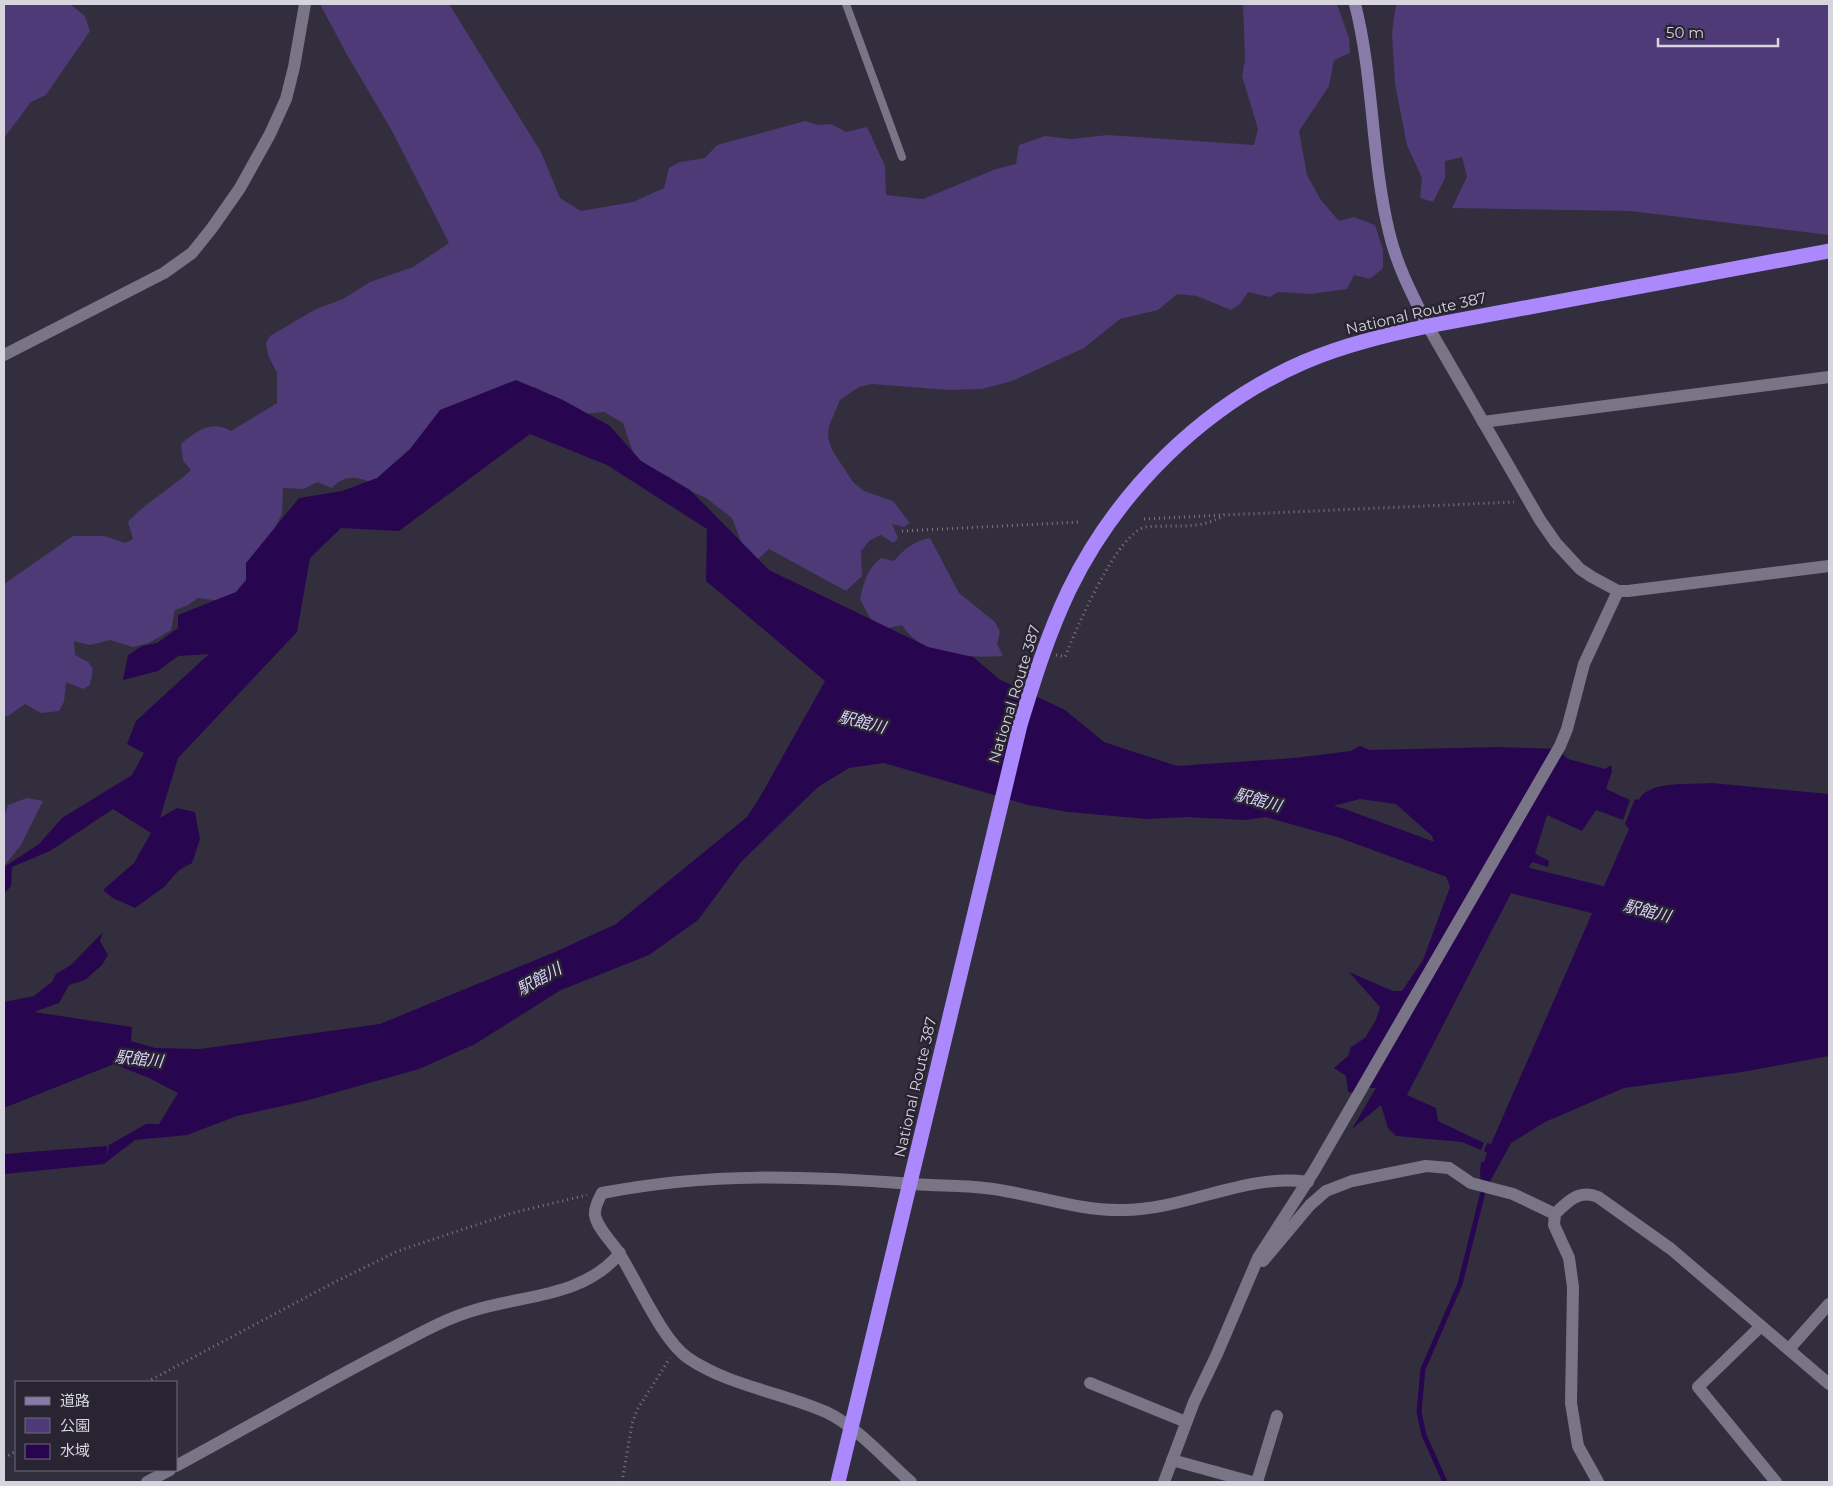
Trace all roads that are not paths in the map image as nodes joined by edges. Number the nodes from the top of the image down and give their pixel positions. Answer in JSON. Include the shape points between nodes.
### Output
{"nodes":[{"id":1,"x":305,"y":4,"type":"edge"},
{"id":2,"x":846,"y":4,"type":"edge"},
{"id":3,"x":1355,"y":4,"type":"edge"},
{"id":4,"x":902,"y":157,"type":"dead end"},
{"id":5,"x":1829,"y":251,"type":"edge"},
{"id":6,"x":1429,"y":328,"type":"junction"},
{"id":7,"x":4,"y":355,"type":"edge"},
{"id":8,"x":1829,"y":377,"type":"edge"},
{"id":9,"x":1483,"y":422,"type":"junction"},
{"id":10,"x":1829,"y":566,"type":"edge"},
{"id":11,"x":1618,"y":591,"type":"junction"},
{"id":12,"x":1311,"y":1176,"type":"junction"},
{"id":13,"x":911,"y":1180,"type":"junction"},
{"id":14,"x":1555,"y":1214,"type":"junction"},
{"id":15,"x":620,"y":1253,"type":"junction"},
{"id":16,"x":1250,"y":1275,"type":"junction"},
{"id":17,"x":1829,"y":1304,"type":"edge"},
{"id":18,"x":1761,"y":1326,"type":"junction"},
{"id":19,"x":1789,"y":1348,"type":"junction"},
{"id":20,"x":1090,"y":1383,"type":"dead end"},
{"id":21,"x":1829,"y":1384,"type":"edge"},
{"id":22,"x":1277,"y":1416,"type":"dead end"},
{"id":23,"x":1186,"y":1422,"type":"junction"},
{"id":24,"x":851,"y":1429,"type":"junction"},
{"id":25,"x":1172,"y":1460,"type":"junction"},
{"id":26,"x":178,"y":1465,"type":"edge"},
{"id":27,"x":168,"y":1471,"type":"edge"},
{"id":28,"x":147,"y":1482,"type":"edge"},
{"id":29,"x":838,"y":1482,"type":"edge"},
{"id":30,"x":911,"y":1482,"type":"edge"},
{"id":31,"x":1164,"y":1482,"type":"edge"},
{"id":32,"x":1252,"y":1482,"type":"edge"},
{"id":33,"x":1257,"y":1482,"type":"edge"},
{"id":34,"x":1598,"y":1482,"type":"edge"},
{"id":35,"x":1776,"y":1482,"type":"edge"}],
"edges":[{"from":1,"to":7,"type":"street","via":[[286,99],[240,188],[192,252],[164,274]]},
{"from":2,"to":4,"type":"lane"},
{"from":3,"to":6,"type":"street","via":[[1367,67],[1380,185],[1389,233],[1402,274]]},
{"from":5,"to":6,"type":"highway","name":"National Route 387"},
{"from":6,"to":9,"type":"street"},
{"from":6,"to":13,"type":"highway","name":"National Route 387","via":[[1362,342],[1303,363],[1261,385],[1192,434],[1135,488],[1119,508],[1070,589],[1037,668],[1013,750]]},
{"from":8,"to":9,"type":"street"},
{"from":9,"to":11,"type":"street","via":[[1556,543],[1592,577]]},
{"from":10,"to":11,"type":"street"},
{"from":11,"to":12,"type":"street","via":[[1584,664],[1560,746]]},
{"from":12,"to":13,"type":"street","via":[[1244,1185],[1180,1203],[1123,1210],[1084,1209],[985,1188]]},
{"from":12,"to":16,"type":"street","via":[[1263,1249]]},
{"from":13,"to":15,"type":"street","via":[[748,1176],[683,1180],[602,1193],[595,1215]]},
{"from":13,"to":24,"type":"highway","name":"National Route 387"},
{"from":14,"to":16,"type":"street","via":[[1513,1194],[1471,1183],[1449,1168],[1426,1166],[1352,1181],[1326,1191]]},
{"from":14,"to":18,"type":"street","via":[[1572,1198],[1590,1194],[1598,1197],[1652,1235]]},
{"from":14,"to":34,"type":"street","via":[[1554,1224],[1569,1258],[1574,1287],[1573,1411],[1578,1446]]},
{"from":15,"to":24,"type":"street","via":[[641,1293],[681,1352],[708,1370],[814,1407]]},
{"from":15,"to":26,"type":"street","via":[[603,1270],[579,1284],[474,1310],[426,1331]]},
{"from":16,"to":23,"type":"street"},
{"from":17,"to":19,"type":"street"},
{"from":18,"to":19,"type":"street"},
{"from":18,"to":35,"type":"street","via":[[1698,1387]]},
{"from":19,"to":21,"type":"street"},
{"from":20,"to":23,"type":"street"},
{"from":22,"to":33,"type":"street"},
{"from":23,"to":25,"type":"street"},
{"from":24,"to":29,"type":"highway","name":"National Route 387"},
{"from":24,"to":30,"type":"street"},
{"from":25,"to":31,"type":"street"},
{"from":25,"to":32,"type":"street"},
{"from":27,"to":28,"type":"street"}]}
